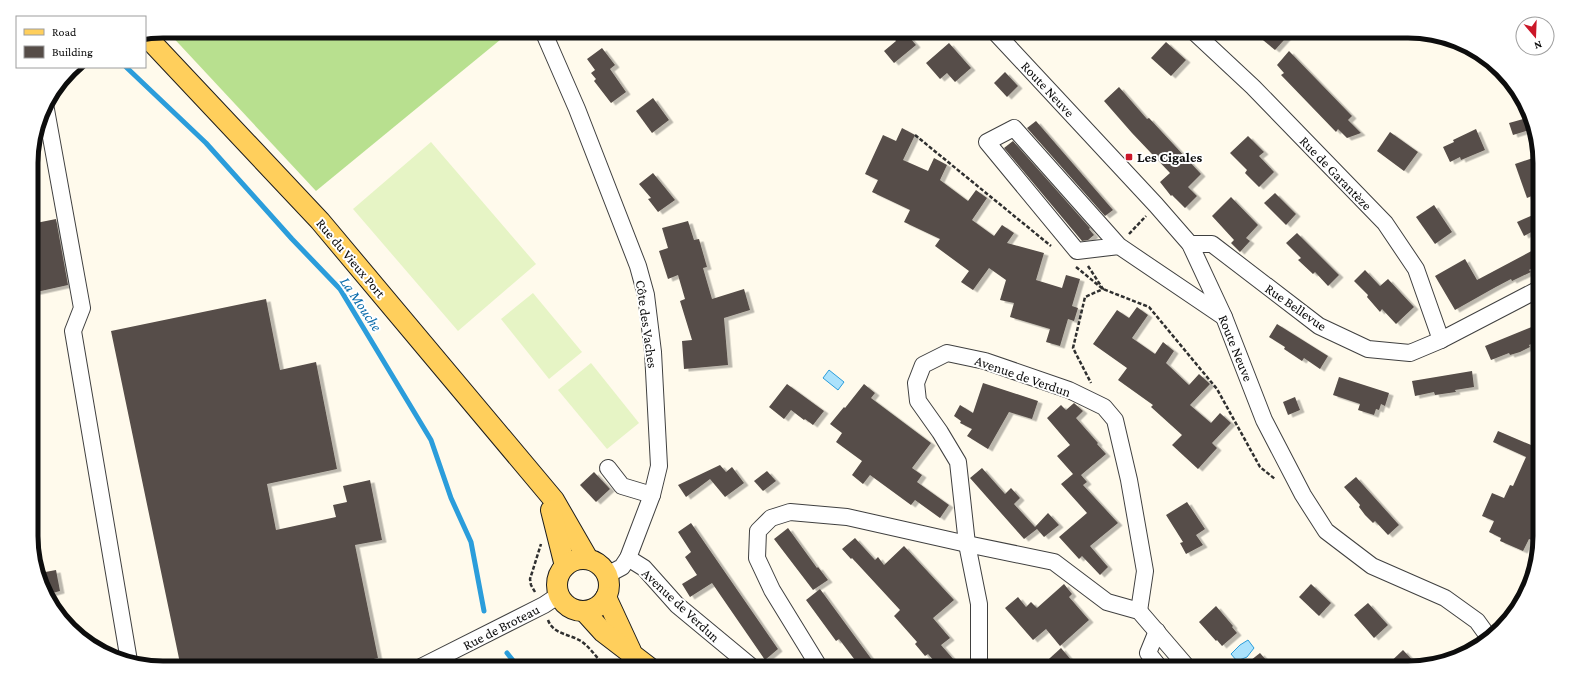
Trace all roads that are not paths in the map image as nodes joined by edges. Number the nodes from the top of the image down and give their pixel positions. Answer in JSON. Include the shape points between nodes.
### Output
{"nodes":[{"id":1,"x":546,"y":38,"type":"edge"},
{"id":2,"x":1001,"y":38,"type":"edge"},
{"id":3,"x":1200,"y":38,"type":"edge"},
{"id":4,"x":149,"y":39,"type":"edge"},
{"id":5,"x":47,"y":115,"type":"edge"},
{"id":6,"x":1190,"y":244,"type":"junction"},
{"id":7,"x":1119,"y":246,"type":"junction"},
{"id":8,"x":1533,"y":292,"type":"edge"},
{"id":9,"x":1224,"y":317,"type":"junction"},
{"id":10,"x":1441,"y":340,"type":"junction"},
{"id":11,"x":608,"y":468,"type":"dead end"},
{"id":12,"x":545,"y":491,"type":"junction"},
{"id":13,"x":652,"y":495,"type":"junction"},
{"id":14,"x":967,"y":544,"type":"junction"},
{"id":15,"x":628,"y":558,"type":"junction"},
{"id":16,"x":588,"y":559,"type":"junction"},
{"id":17,"x":565,"y":566,"type":"junction"},
{"id":18,"x":607,"y":575,"type":"junction"},
{"id":19,"x":606,"y":597,"type":"junction"},
{"id":20,"x":552,"y":600,"type":"junction"},
{"id":21,"x":584,"y":611,"type":"junction"},
{"id":22,"x":1139,"y":612,"type":"junction"},
{"id":23,"x":1157,"y":631,"type":"junction"},
{"id":24,"x":1486,"y":633,"type":"edge"},
{"id":25,"x":632,"y":653,"type":"junction"},
{"id":26,"x":128,"y":656,"type":"edge"},
{"id":27,"x":433,"y":661,"type":"edge"},
{"id":28,"x":642,"y":661,"type":"edge"},
{"id":29,"x":745,"y":661,"type":"edge"},
{"id":30,"x":813,"y":661,"type":"edge"},
{"id":31,"x":979,"y":661,"type":"edge"},
{"id":32,"x":1154,"y":661,"type":"edge"},
{"id":33,"x":1182,"y":661,"type":"edge"}],
"edges":[{"from":1,"to":13,"type":"street","name":"Côte des Vaches","via":[[577,108],[644,285],[653,352],[659,451],[659,466]]},
{"from":2,"to":6,"type":"street","name":"Route Neuve"},
{"from":3,"to":10,"type":"street","name":"Rue de Garantèze","via":[[1253,87],[1385,223],[1416,269]]},
{"from":4,"to":12,"type":"main road","name":"Rue du Vieux Port","via":[[320,221]]},
{"from":5,"to":26,"type":"street","via":[[82,308],[73,331]]},
{"from":6,"to":9,"type":"street","name":"Route Neuve"},
{"from":6,"to":10,"type":"street","name":"Rue Bellevue","via":[[1212,244],[1319,326],[1368,349],[1410,353]]},
{"from":7,"to":7,"type":"street","via":[[1014,128],[987,142],[1075,257]]},
{"from":7,"to":9,"type":"street"},
{"from":8,"to":10,"type":"street","name":"Rue Bellevue"},
{"from":9,"to":24,"type":"street","name":"Route Neuve","via":[[1264,420],[1303,495],[1326,531],[1372,566],[1445,598],[1477,621]]},
{"from":11,"to":13,"type":"street","via":[[622,486]]},
{"from":12,"to":16,"type":"main road","name":"Rue du Vieux Port","via":[[554,500]]},
{"from":12,"to":17,"type":"main road"},
{"from":13,"to":15,"type":"street","name":"Côte des Vaches"},
{"from":14,"to":22,"type":"street","via":[[1054,562],[1108,602]]},
{"from":14,"to":22,"type":"street","name":"Avenue de Verdun","via":[[958,462],[918,401],[916,383],[923,365],[947,353],[984,361],[1069,390],[1104,407],[1115,420],[1144,563]]},
{"from":14,"to":30,"type":"street","via":[[847,517],[790,512],[771,518],[758,531],[757,558],[772,590]]},
{"from":14,"to":31,"type":"street","name":"Avenue de Verdun","via":[[979,604]]},
{"from":15,"to":18,"type":"street","via":[[622,567]]},
{"from":15,"to":29,"type":"street","name":"Avenue de Verdun","via":[[644,568],[677,604]]},
{"from":16,"to":17,"type":"main road","via":[[572,561]]},
{"from":16,"to":18,"type":"main road","via":[[596,562]]},
{"from":17,"to":20,"type":"main road"},
{"from":18,"to":19,"type":"main road","via":[[609,590]]},
{"from":19,"to":21,"type":"main road","via":[[597,607]]},
{"from":19,"to":25,"type":"main road"},
{"from":20,"to":21,"type":"main road"},
{"from":20,"to":27,"type":"street","name":"Rue de Broteau"},
{"from":21,"to":25,"type":"main road","via":[[603,632]]},
{"from":22,"to":23,"type":"street"},
{"from":23,"to":32,"type":"street","via":[[1148,653]]},
{"from":23,"to":33,"type":"street"},
{"from":25,"to":28,"type":"main road"}]}
